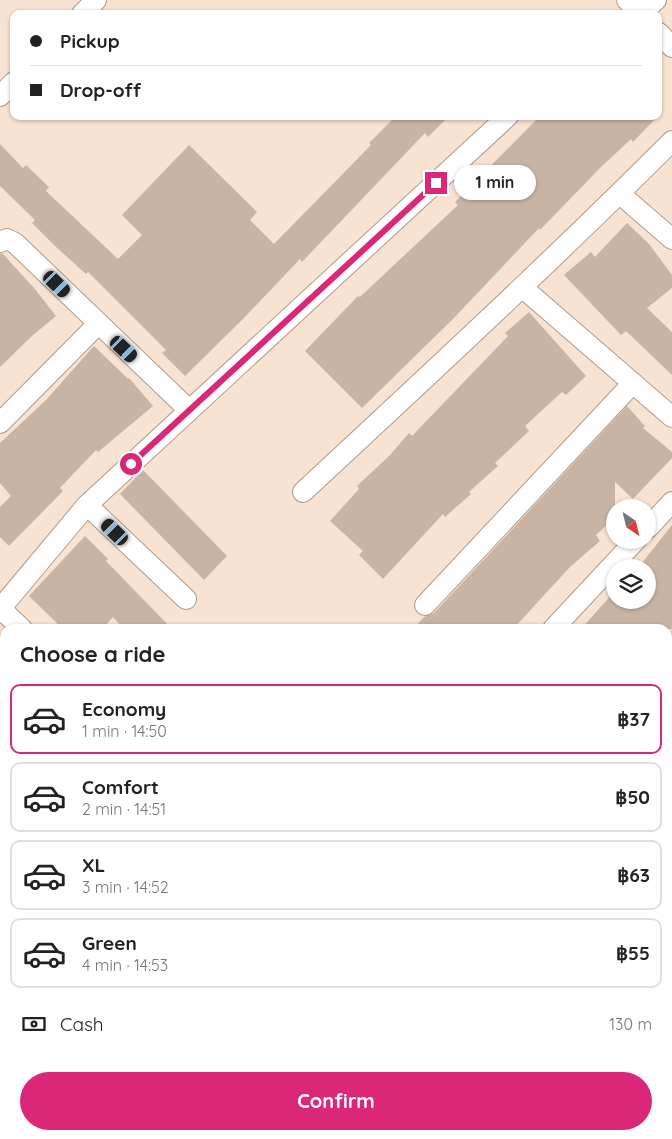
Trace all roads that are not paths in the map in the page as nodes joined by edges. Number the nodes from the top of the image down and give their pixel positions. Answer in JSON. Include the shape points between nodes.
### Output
{"nodes":[{"id":1,"x":96,"y":0,"type":"edge"},
{"id":2,"x":656,"y":0,"type":"edge"},
{"id":3,"x":632,"y":9,"type":"edge"},
{"id":4,"x":86,"y":10,"type":"edge"},
{"id":5,"x":662,"y":36,"type":"edge"},
{"id":6,"x":672,"y":47,"type":"edge"},
{"id":7,"x":10,"y":86,"type":"edge"},
{"id":8,"x":0,"y":96,"type":"edge"},
{"id":9,"x":504,"y":120,"type":"edge"},
{"id":10,"x":672,"y":141,"type":"edge"},
{"id":11,"x":620,"y":194,"type":"junction"},
{"id":12,"x":672,"y":239,"type":"edge"},
{"id":13,"x":0,"y":242,"type":"edge"},
{"id":14,"x":523,"y":288,"type":"junction"},
{"id":15,"x":98,"y":324,"type":"junction"},
{"id":16,"x":633,"y":383,"type":"junction"},
{"id":17,"x":189,"y":410,"type":"junction"},
{"id":18,"x":672,"y":417,"type":"edge"},
{"id":19,"x":0,"y":423,"type":"edge"},
{"id":20,"x":303,"y":492,"type":"dead end"},
{"id":21,"x":672,"y":502,"type":"edge"},
{"id":22,"x":87,"y":504,"type":"junction"},
{"id":23,"x":656,"y":519,"type":"edge"},
{"id":24,"x":628,"y":549,"type":"edge"},
{"id":25,"x":186,"y":599,"type":"dead end"},
{"id":26,"x":425,"y":605,"type":"dead end"},
{"id":27,"x":0,"y":609,"type":"edge"},
{"id":28,"x":16,"y":624,"type":"edge"},
{"id":29,"x":558,"y":624,"type":"edge"}],
"edges":[{"from":1,"to":4,"type":"street"},
{"from":2,"to":3,"type":"street"},
{"from":5,"to":6,"type":"street"},
{"from":7,"to":8,"type":"street"},
{"from":9,"to":17,"type":"street"},
{"from":10,"to":11,"type":"street"},
{"from":11,"to":12,"type":"street"},
{"from":11,"to":14,"type":"street"},
{"from":13,"to":15,"type":"street","via":[[7,239],[15,243]]},
{"from":14,"to":16,"type":"street"},
{"from":14,"to":20,"type":"street"},
{"from":15,"to":17,"type":"street"},
{"from":15,"to":19,"type":"street"},
{"from":16,"to":18,"type":"street"},
{"from":16,"to":26,"type":"street"},
{"from":17,"to":22,"type":"street"},
{"from":21,"to":23,"type":"street"},
{"from":22,"to":25,"type":"street"},
{"from":22,"to":27,"type":"street"},
{"from":24,"to":29,"type":"street"},
{"from":27,"to":28,"type":"street"}]}
